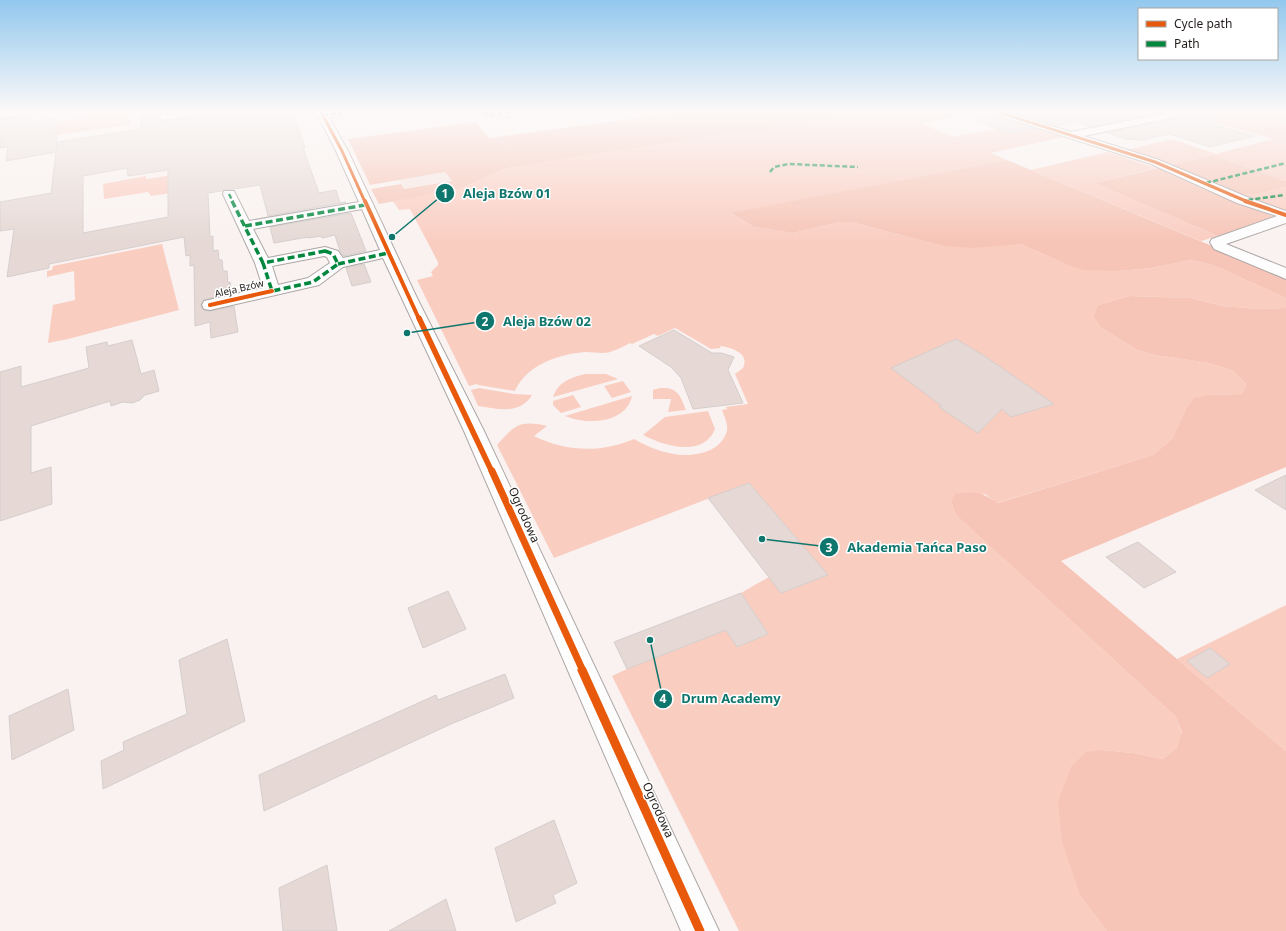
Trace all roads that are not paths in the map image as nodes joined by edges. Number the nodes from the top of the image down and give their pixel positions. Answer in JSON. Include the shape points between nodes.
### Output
{"nodes":[{"id":1,"x":344,"y":155,"type":"edge"},
{"id":2,"x":1134,"y":155,"type":"edge"},
{"id":3,"x":229,"y":194,"type":"dead end"},
{"id":4,"x":365,"y":205,"type":"junction"},
{"id":5,"x":1286,"y":215,"type":"edge"},
{"id":6,"x":1286,"y":218,"type":"edge"},
{"id":7,"x":245,"y":226,"type":"junction"},
{"id":8,"x":388,"y":253,"type":"junction"},
{"id":9,"x":263,"y":263,"type":"junction"},
{"id":10,"x":338,"y":264,"type":"junction"},
{"id":11,"x":1286,"y":274,"type":"edge"},
{"id":12,"x":272,"y":291,"type":"junction"},
{"id":13,"x":210,"y":305,"type":"dead end"},
{"id":14,"x":700,"y":931,"type":"edge"}],
"edges":[{"from":1,"to":4,"type":"street","name":"Ogrodowa"},
{"from":2,"to":5,"type":"street","via":[[1155,162],[1242,200]]},
{"from":3,"to":7,"type":"street","name":"Aleja Bzów"},
{"from":4,"to":7,"type":"street"},
{"from":4,"to":8,"type":"street","name":"Ogrodowa"},
{"from":6,"to":11,"type":"street","via":[[1217,242],[1219,246]]},
{"from":7,"to":9,"type":"street","name":"Aleja Bzów"},
{"from":8,"to":10,"type":"street","name":"Aleja Bzów"},
{"from":8,"to":14,"type":"street","name":"Ogrodowa","via":[[474,431]]},
{"from":9,"to":10,"type":"street","name":"Aleja Bzów","via":[[325,251],[333,254]]},
{"from":9,"to":12,"type":"street","name":"Aleja Bzów"},
{"from":10,"to":12,"type":"street","name":"Aleja Bzów","via":[[313,282]]},
{"from":12,"to":13,"type":"street","name":"Aleja Bzów"}]}
